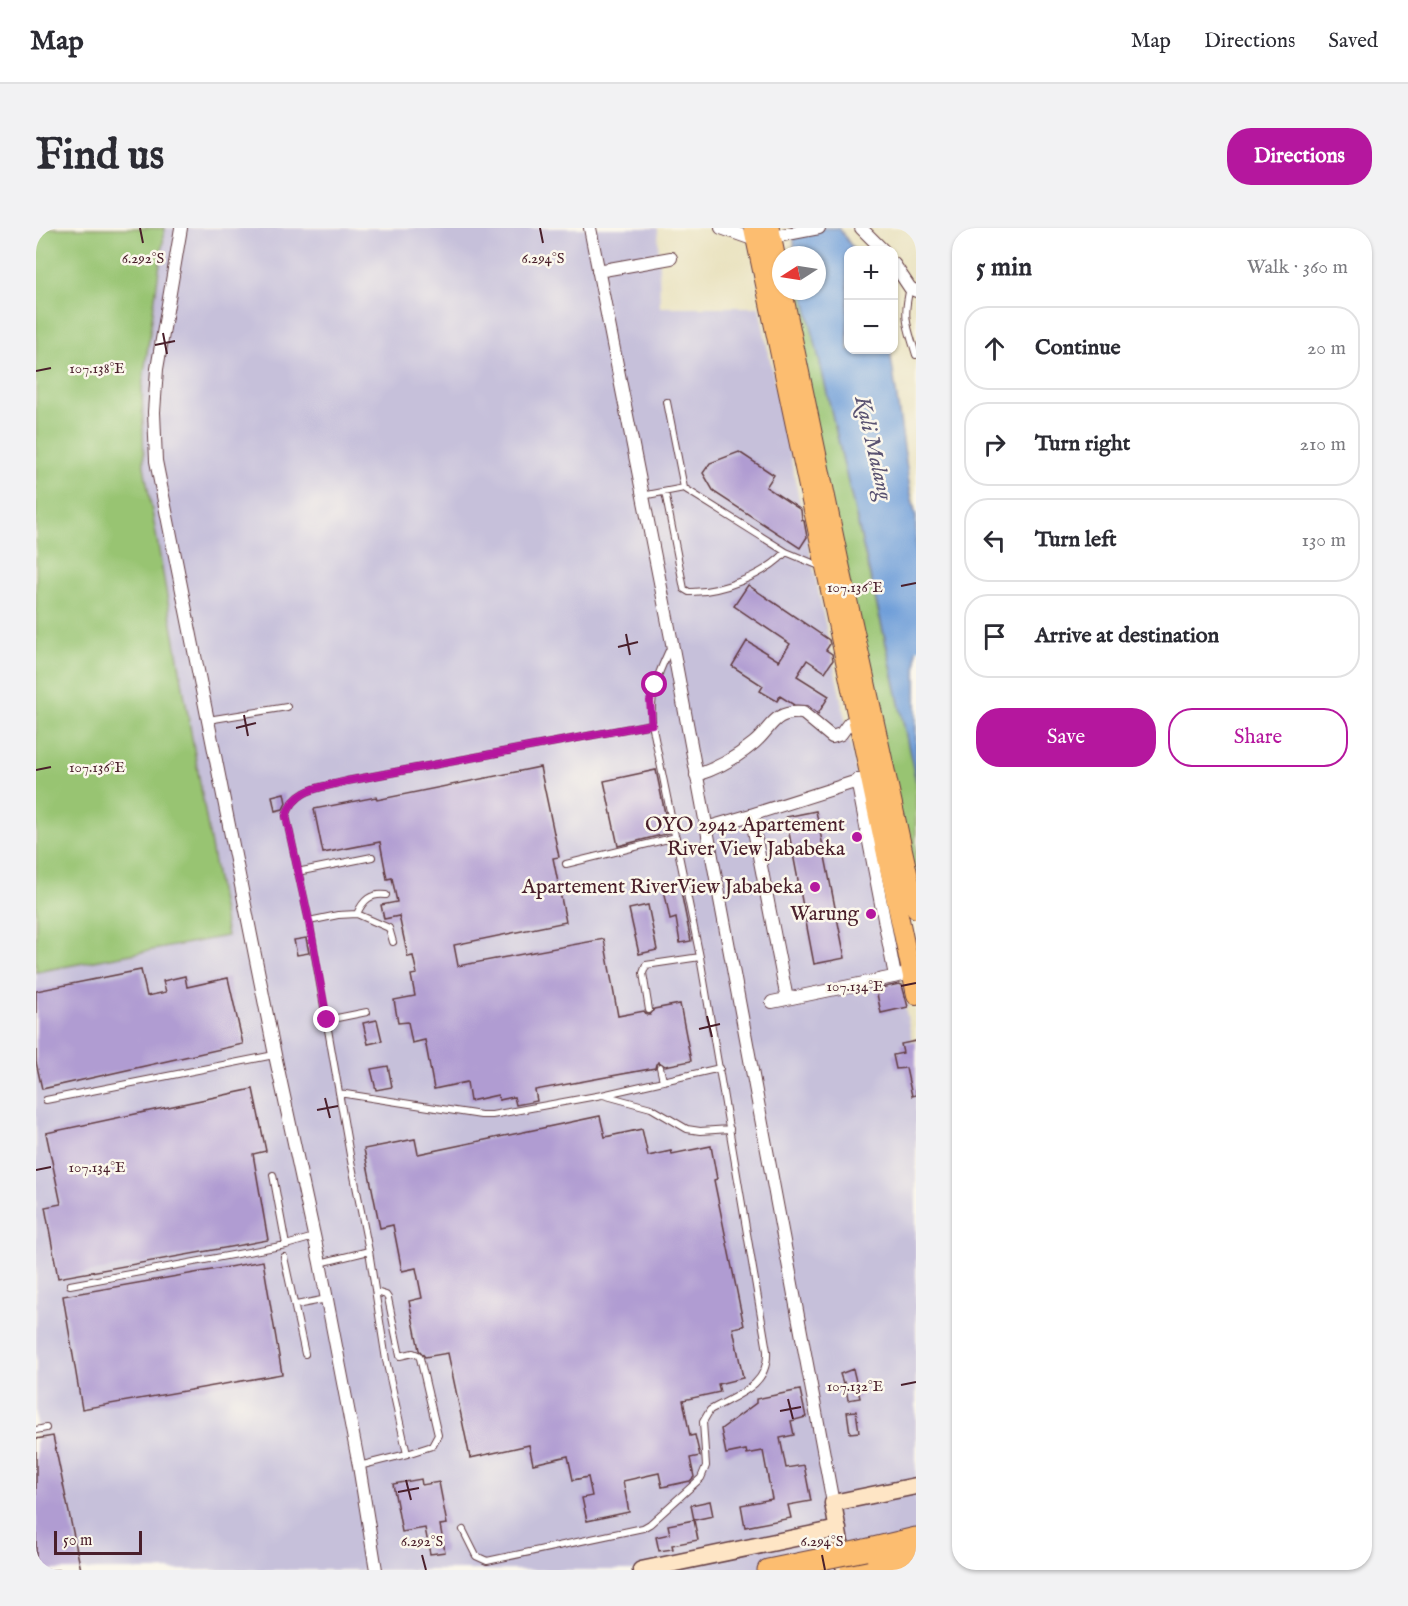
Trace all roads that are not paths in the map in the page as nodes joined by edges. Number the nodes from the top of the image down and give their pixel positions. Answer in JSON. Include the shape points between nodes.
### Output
{"nodes":[{"id":1,"x":181,"y":228,"type":"edge"},
{"id":2,"x":590,"y":228,"type":"edge"},
{"id":3,"x":721,"y":228,"type":"edge"},
{"id":4,"x":819,"y":228,"type":"edge"},
{"id":5,"x":861,"y":228,"type":"edge"},
{"id":6,"x":880,"y":228,"type":"edge"},
{"id":7,"x":762,"y":233,"type":"edge"},
{"id":8,"x":880,"y":246,"type":"edge"},
{"id":9,"x":881,"y":246,"type":"edge"},
{"id":10,"x":671,"y":258,"type":"dead end"},
{"id":11,"x":772,"y":258,"type":"edge"},
{"id":12,"x":898,"y":269,"type":"edge"},
{"id":13,"x":598,"y":271,"type":"junction"},
{"id":14,"x":913,"y":290,"type":"edge"},
{"id":15,"x":785,"y":300,"type":"edge"},
{"id":16,"x":916,"y":353,"type":"edge"},
{"id":17,"x":667,"y":402,"type":"dead end"},
{"id":18,"x":684,"y":488,"type":"junction"},
{"id":19,"x":665,"y":492,"type":"junction"},
{"id":20,"x":642,"y":496,"type":"junction"},
{"id":21,"x":786,"y":552,"type":"junction"},
{"id":22,"x":832,"y":566,"type":"junction"},
{"id":23,"x":672,"y":644,"type":"junction"},
{"id":24,"x":287,"y":707,"type":"dead end"},
{"id":25,"x":207,"y":720,"type":"junction"},
{"id":26,"x":858,"y":721,"type":"junction"},
{"id":27,"x":652,"y":724,"type":"junction"},
{"id":28,"x":696,"y":775,"type":"junction"},
{"id":29,"x":864,"y":779,"type":"junction"},
{"id":30,"x":751,"y":815,"type":"junction"},
{"id":31,"x":706,"y":828,"type":"junction"},
{"id":32,"x":676,"y":837,"type":"junction"},
{"id":33,"x":372,"y":857,"type":"dead end"},
{"id":34,"x":566,"y":864,"type":"dead end"},
{"id":35,"x":297,"y":872,"type":"junction"},
{"id":36,"x":386,"y":895,"type":"dead end"},
{"id":37,"x":916,"y":909,"type":"edge"},
{"id":38,"x":357,"y":914,"type":"junction"},
{"id":39,"x":309,"y":921,"type":"junction"},
{"id":40,"x":393,"y":942,"type":"dead end"},
{"id":41,"x":700,"y":957,"type":"junction"},
{"id":42,"x":903,"y":974,"type":"junction"},
{"id":43,"x":916,"y":995,"type":"edge"},
{"id":44,"x":787,"y":999,"type":"junction"},
{"id":45,"x":772,"y":1002,"type":"dead end"},
{"id":46,"x":649,"y":1010,"type":"dead end"},
{"id":47,"x":367,"y":1012,"type":"dead end"},
{"id":48,"x":327,"y":1020,"type":"junction"},
{"id":49,"x":275,"y":1055,"type":"junction"},
{"id":50,"x":660,"y":1067,"type":"dead end"},
{"id":51,"x":720,"y":1068,"type":"junction"},
{"id":52,"x":663,"y":1081,"type":"junction"},
{"id":53,"x":339,"y":1093,"type":"junction"},
{"id":54,"x":602,"y":1095,"type":"junction"},
{"id":55,"x":46,"y":1100,"type":"dead end"},
{"id":56,"x":730,"y":1129,"type":"junction"},
{"id":57,"x":273,"y":1175,"type":"dead end"},
{"id":58,"x":314,"y":1237,"type":"junction"},
{"id":59,"x":286,"y":1245,"type":"junction"},
{"id":60,"x":369,"y":1251,"type":"junction"},
{"id":61,"x":284,"y":1257,"type":"dead end"},
{"id":62,"x":320,"y":1263,"type":"junction"},
{"id":63,"x":70,"y":1285,"type":"dead end"},
{"id":64,"x":376,"y":1292,"type":"junction"},
{"id":65,"x":327,"y":1299,"type":"junction"},
{"id":66,"x":296,"y":1305,"type":"junction"},
{"id":67,"x":305,"y":1354,"type":"dead end"},
{"id":68,"x":400,"y":1356,"type":"junction"},
{"id":69,"x":386,"y":1360,"type":"junction"},
{"id":70,"x":46,"y":1428,"type":"dead end"},
{"id":71,"x":36,"y":1430,"type":"edge"},
{"id":72,"x":406,"y":1454,"type":"junction"},
{"id":73,"x":359,"y":1466,"type":"junction"},
{"id":74,"x":916,"y":1486,"type":"edge"},
{"id":75,"x":834,"y":1503,"type":"junction"},
{"id":76,"x":838,"y":1529,"type":"junction"},
{"id":77,"x":463,"y":1530,"type":"dead end"},
{"id":78,"x":916,"y":1539,"type":"edge"},
{"id":79,"x":916,"y":1556,"type":"edge"},
{"id":80,"x":861,"y":1562,"type":"edge"},
{"id":81,"x":376,"y":1570,"type":"edge"},
{"id":82,"x":641,"y":1570,"type":"edge"},
{"id":83,"x":768,"y":1570,"type":"edge"},
{"id":84,"x":845,"y":1570,"type":"edge"}],
"edges":[{"from":1,"to":25,"type":"street","via":[[157,369],[156,461]]},
{"from":2,"to":13,"type":"street"},
{"from":3,"to":7,"type":"street"},
{"from":4,"to":7,"type":"street"},
{"from":5,"to":8,"type":"street"},
{"from":6,"to":9,"type":"street"},
{"from":7,"to":11,"type":"main road"},
{"from":7,"to":22,"type":"main road"},
{"from":10,"to":13,"type":"street"},
{"from":12,"to":14,"type":"street"},
{"from":13,"to":20,"type":"street"},
{"from":14,"to":16,"type":"lane","via":[[905,311]]},
{"from":15,"to":22,"type":"main road"},
{"from":17,"to":18,"type":"lane"},
{"from":18,"to":19,"type":"lane"},
{"from":18,"to":21,"type":"lane"},
{"from":19,"to":20,"type":"lane"},
{"from":19,"to":21,"type":"lane","via":[[684,589],[689,592],[720,588],[758,573]]},
{"from":20,"to":23,"type":"street"},
{"from":21,"to":22,"type":"lane"},
{"from":22,"to":26,"type":"main road"},
{"from":22,"to":37,"type":"main road"},
{"from":23,"to":27,"type":"lane","via":[[650,701]]},
{"from":23,"to":28,"type":"street"},
{"from":24,"to":25,"type":"lane"},
{"from":25,"to":49,"type":"street"},
{"from":26,"to":28,"type":"street","via":[[849,723],[841,734],[832,737],[803,713],[787,713],[776,718],[756,742],[737,755]]},
{"from":26,"to":29,"type":"main road"},
{"from":27,"to":32,"type":"lane"},
{"from":27,"to":35,"type":"lane","via":[[300,793],[290,803],[286,816]]},
{"from":28,"to":31,"type":"street"},
{"from":29,"to":30,"type":"street"},
{"from":29,"to":42,"type":"main road"},
{"from":30,"to":31,"type":"street"},
{"from":30,"to":44,"type":"street"},
{"from":31,"to":75,"type":"street"},
{"from":32,"to":34,"type":"lane"},
{"from":32,"to":41,"type":"lane"},
{"from":33,"to":35,"type":"lane"},
{"from":35,"to":39,"type":"lane"},
{"from":36,"to":38,"type":"lane","via":[[371,896]]},
{"from":38,"to":39,"type":"lane"},
{"from":38,"to":40,"type":"lane","via":[[389,928]]},
{"from":39,"to":48,"type":"lane"},
{"from":41,"to":46,"type":"lane","via":[[646,965],[643,973]]},
{"from":41,"to":51,"type":"lane"},
{"from":42,"to":43,"type":"main road"},
{"from":42,"to":44,"type":"street"},
{"from":44,"to":45,"type":"street"},
{"from":47,"to":48,"type":"lane"},
{"from":48,"to":53,"type":"lane"},
{"from":49,"to":55,"type":"lane"},
{"from":49,"to":58,"type":"street"},
{"from":50,"to":52,"type":"lane"},
{"from":51,"to":52,"type":"lane"},
{"from":51,"to":56,"type":"lane"},
{"from":52,"to":54,"type":"lane"},
{"from":53,"to":54,"type":"lane","via":[[481,1115]]},
{"from":53,"to":60,"type":"lane"},
{"from":54,"to":56,"type":"lane","via":[[651,1108],[687,1130]]},
{"from":56,"to":77,"type":"lane","via":[[768,1361],[760,1380],[705,1416],[706,1466],[701,1478],[650,1524],[635,1531],[487,1561],[476,1556]]},
{"from":57,"to":59,"type":"lane"},
{"from":58,"to":59,"type":"lane"},
{"from":58,"to":62,"type":"street"},
{"from":59,"to":63,"type":"lane"},
{"from":60,"to":62,"type":"lane"},
{"from":60,"to":64,"type":"lane"},
{"from":61,"to":66,"type":"lane"},
{"from":62,"to":65,"type":"street"},
{"from":64,"to":68,"type":"lane","via":[[388,1298]]},
{"from":64,"to":69,"type":"lane"},
{"from":65,"to":66,"type":"lane"},
{"from":65,"to":73,"type":"street"},
{"from":66,"to":67,"type":"lane"},
{"from":68,"to":69,"type":"lane"},
{"from":68,"to":72,"type":"lane","via":[[413,1353],[420,1358],[438,1435],[432,1446]]},
{"from":69,"to":72,"type":"lane"},
{"from":70,"to":71,"type":"lane"},
{"from":72,"to":73,"type":"lane"},
{"from":73,"to":81,"type":"street"},
{"from":74,"to":75,"type":"main road"},
{"from":75,"to":76,"type":"main road"},
{"from":76,"to":82,"type":"main road"},
{"from":76,"to":84,"type":"main road"},
{"from":78,"to":80,"type":"highway"},
{"from":79,"to":80,"type":"highway"},
{"from":80,"to":83,"type":"highway","bridge":true,"via":[[826,1558]]}]}
